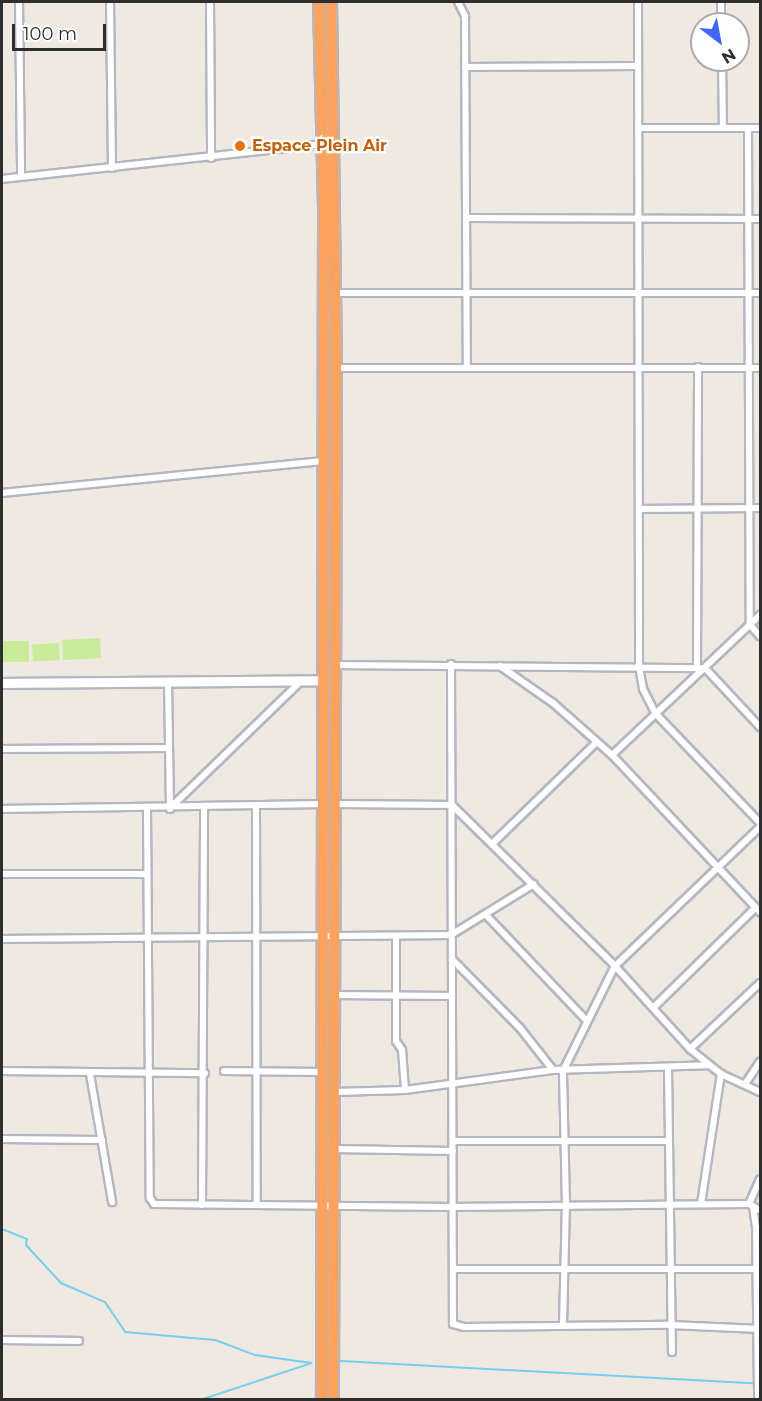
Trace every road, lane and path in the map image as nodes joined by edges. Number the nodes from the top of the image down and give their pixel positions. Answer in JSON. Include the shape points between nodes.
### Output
{"nodes":[{"id":1,"x":19,"y":2,"type":"edge"},
{"id":2,"x":110,"y":2,"type":"edge"},
{"id":3,"x":210,"y":2,"type":"edge"},
{"id":4,"x":319,"y":2,"type":"edge"},
{"id":5,"x":331,"y":2,"type":"edge"},
{"id":6,"x":458,"y":2,"type":"edge"},
{"id":7,"x":638,"y":2,"type":"edge"},
{"id":8,"x":636,"y":66,"type":"junction"},
{"id":9,"x":465,"y":67,"type":"junction"},
{"id":10,"x":722,"y":72,"type":"edge"},
{"id":11,"x":638,"y":128,"type":"junction"},
{"id":12,"x":723,"y":128,"type":"junction"},
{"id":13,"x":748,"y":128,"type":"junction"},
{"id":14,"x":760,"y":128,"type":"edge"},
{"id":15,"x":333,"y":143,"type":"junction"},
{"id":16,"x":321,"y":145,"type":"junction"},
{"id":17,"x":211,"y":158,"type":"junction"},
{"id":18,"x":112,"y":168,"type":"junction"},
{"id":19,"x":21,"y":177,"type":"junction"},
{"id":20,"x":2,"y":179,"type":"edge"},
{"id":21,"x":468,"y":218,"type":"junction"},
{"id":22,"x":748,"y":219,"type":"junction"},
{"id":23,"x":760,"y":219,"type":"edge"},
{"id":24,"x":641,"y":220,"type":"junction"},
{"id":25,"x":323,"y":293,"type":"junction"},
{"id":26,"x":748,"y":293,"type":"junction"},
{"id":27,"x":760,"y":293,"type":"edge"},
{"id":28,"x":335,"y":294,"type":"junction"},
{"id":29,"x":468,"y":294,"type":"junction"},
{"id":30,"x":639,"y":294,"type":"junction"},
{"id":31,"x":638,"y":365,"type":"junction"},
{"id":32,"x":467,"y":367,"type":"junction"},
{"id":33,"x":698,"y":367,"type":"junction"},
{"id":34,"x":336,"y":368,"type":"junction"},
{"id":35,"x":748,"y":368,"type":"junction"},
{"id":36,"x":760,"y":368,"type":"edge"},
{"id":37,"x":322,"y":461,"type":"junction"},
{"id":38,"x":2,"y":493,"type":"edge"},
{"id":39,"x":698,"y":508,"type":"junction"},
{"id":40,"x":749,"y":508,"type":"junction"},
{"id":41,"x":760,"y":508,"type":"edge"},
{"id":42,"x":639,"y":509,"type":"junction"},
{"id":43,"x":760,"y":615,"type":"edge"},
{"id":44,"x":750,"y":625,"type":"junction"},
{"id":45,"x":760,"y":636,"type":"edge"},
{"id":46,"x":452,"y":664,"type":"junction"},
{"id":47,"x":322,"y":665,"type":"junction"},
{"id":48,"x":334,"y":665,"type":"junction"},
{"id":49,"x":500,"y":666,"type":"junction"},
{"id":50,"x":639,"y":666,"type":"junction"},
{"id":51,"x":698,"y":668,"type":"junction"},
{"id":52,"x":705,"y":668,"type":"junction"},
{"id":53,"x":302,"y":680,"type":"junction"},
{"id":54,"x":323,"y":680,"type":"junction"},
{"id":55,"x":168,"y":681,"type":"junction"},
{"id":56,"x":2,"y":682,"type":"edge"},
{"id":57,"x":656,"y":714,"type":"junction"},
{"id":58,"x":760,"y":727,"type":"edge"},
{"id":59,"x":597,"y":742,"type":"junction"},
{"id":60,"x":169,"y":748,"type":"junction"},
{"id":61,"x":2,"y":749,"type":"edge"},
{"id":62,"x":612,"y":755,"type":"junction"},
{"id":63,"x":323,"y":804,"type":"junction"},
{"id":64,"x":336,"y":804,"type":"junction"},
{"id":65,"x":256,"y":805,"type":"junction"},
{"id":66,"x":452,"y":805,"type":"junction"},
{"id":67,"x":204,"y":808,"type":"junction"},
{"id":68,"x":2,"y":809,"type":"edge"},
{"id":69,"x":147,"y":809,"type":"junction"},
{"id":70,"x":170,"y":809,"type":"junction"},
{"id":71,"x":760,"y":825,"type":"edge"},
{"id":72,"x":492,"y":844,"type":"junction"},
{"id":73,"x":717,"y":866,"type":"junction"},
{"id":74,"x":145,"y":873,"type":"junction"},
{"id":75,"x":2,"y":874,"type":"edge"},
{"id":76,"x":534,"y":884,"type":"junction"},
{"id":77,"x":758,"y":909,"type":"edge"},
{"id":78,"x":487,"y":916,"type":"junction"},
{"id":79,"x":451,"y":935,"type":"junction"},
{"id":80,"x":396,"y":936,"type":"junction"},
{"id":81,"x":147,"y":937,"type":"junction"},
{"id":82,"x":203,"y":937,"type":"junction"},
{"id":83,"x":256,"y":937,"type":"junction"},
{"id":84,"x":323,"y":937,"type":"junction"},
{"id":85,"x":334,"y":937,"type":"junction"},
{"id":86,"x":2,"y":939,"type":"edge"},
{"id":87,"x":452,"y":959,"type":"junction"},
{"id":88,"x":615,"y":966,"type":"junction"},
{"id":89,"x":760,"y":983,"type":"edge"},
{"id":90,"x":334,"y":995,"type":"junction"},
{"id":91,"x":396,"y":995,"type":"junction"},
{"id":92,"x":452,"y":996,"type":"junction"},
{"id":93,"x":653,"y":1008,"type":"junction"},
{"id":94,"x":587,"y":1021,"type":"junction"},
{"id":95,"x":690,"y":1049,"type":"junction"},
{"id":96,"x":760,"y":1062,"type":"edge"},
{"id":97,"x":708,"y":1065,"type":"junction"},
{"id":98,"x":668,"y":1068,"type":"junction"},
{"id":99,"x":553,"y":1070,"type":"junction"},
{"id":100,"x":2,"y":1071,"type":"edge"},
{"id":101,"x":224,"y":1071,"type":"dead end"},
{"id":102,"x":563,"y":1071,"type":"junction"},
{"id":103,"x":257,"y":1072,"type":"junction"},
{"id":104,"x":322,"y":1072,"type":"junction"},
{"id":105,"x":148,"y":1073,"type":"junction"},
{"id":106,"x":205,"y":1073,"type":"junction"},
{"id":107,"x":90,"y":1074,"type":"junction"},
{"id":108,"x":720,"y":1074,"type":"junction"},
{"id":109,"x":454,"y":1083,"type":"junction"},
{"id":110,"x":745,"y":1084,"type":"junction"},
{"id":111,"x":405,"y":1090,"type":"junction"},
{"id":112,"x":335,"y":1092,"type":"junction"},
{"id":113,"x":760,"y":1092,"type":"edge"},
{"id":114,"x":2,"y":1138,"type":"edge"},
{"id":115,"x":102,"y":1140,"type":"junction"},
{"id":116,"x":563,"y":1140,"type":"junction"},
{"id":117,"x":455,"y":1141,"type":"junction"},
{"id":118,"x":669,"y":1141,"type":"junction"},
{"id":119,"x":335,"y":1149,"type":"junction"},
{"id":120,"x":453,"y":1151,"type":"junction"},
{"id":121,"x":760,"y":1179,"type":"edge"},
{"id":122,"x":112,"y":1202,"type":"dead end"},
{"id":123,"x":202,"y":1204,"type":"junction"},
{"id":124,"x":321,"y":1204,"type":"junction"},
{"id":125,"x":670,"y":1204,"type":"junction"},
{"id":126,"x":701,"y":1204,"type":"junction"},
{"id":127,"x":257,"y":1205,"type":"junction"},
{"id":128,"x":334,"y":1205,"type":"junction"},
{"id":129,"x":751,"y":1205,"type":"junction"},
{"id":130,"x":566,"y":1206,"type":"junction"},
{"id":131,"x":452,"y":1207,"type":"junction"},
{"id":132,"x":760,"y":1210,"type":"edge"},
{"id":133,"x":453,"y":1269,"type":"junction"},
{"id":134,"x":669,"y":1269,"type":"junction"},
{"id":135,"x":759,"y":1269,"type":"edge"},
{"id":136,"x":564,"y":1271,"type":"junction"},
{"id":137,"x":562,"y":1325,"type":"junction"},
{"id":138,"x":671,"y":1325,"type":"junction"},
{"id":139,"x":758,"y":1329,"type":"edge"},
{"id":140,"x":2,"y":1340,"type":"edge"},
{"id":141,"x":79,"y":1341,"type":"dead end"},
{"id":142,"x":672,"y":1352,"type":"dead end"},
{"id":143,"x":322,"y":1400,"type":"edge"},
{"id":144,"x":333,"y":1400,"type":"edge"},
{"id":145,"x":758,"y":1400,"type":"edge"}],
"edges":[{"from":1,"to":19,"type":"street"},
{"from":2,"to":18,"type":"street"},
{"from":3,"to":17,"type":"street"},
{"from":4,"to":16,"type":"highway"},
{"from":5,"to":15,"type":"highway"},
{"from":6,"to":9,"type":"street","via":[[465,16]]},
{"from":7,"to":8,"type":"street"},
{"from":8,"to":9,"type":"street"},
{"from":8,"to":11,"type":"street"},
{"from":9,"to":21,"type":"street"},
{"from":10,"to":12,"type":"street"},
{"from":11,"to":12,"type":"street"},
{"from":11,"to":24,"type":"street"},
{"from":12,"to":13,"type":"street"},
{"from":13,"to":14,"type":"street"},
{"from":13,"to":22,"type":"street"},
{"from":15,"to":16,"type":"street"},
{"from":15,"to":28,"type":"highway"},
{"from":16,"to":17,"type":"street"},
{"from":16,"to":25,"type":"highway"},
{"from":17,"to":18,"type":"street"},
{"from":18,"to":19,"type":"street"},
{"from":19,"to":20,"type":"street"},
{"from":21,"to":24,"type":"street"},
{"from":21,"to":29,"type":"street"},
{"from":22,"to":23,"type":"street"},
{"from":22,"to":24,"type":"street"},
{"from":22,"to":26,"type":"street"},
{"from":24,"to":30,"type":"street"},
{"from":25,"to":28,"type":"street"},
{"from":25,"to":37,"type":"highway"},
{"from":26,"to":27,"type":"street"},
{"from":26,"to":30,"type":"street"},
{"from":26,"to":35,"type":"street"},
{"from":28,"to":29,"type":"street"},
{"from":28,"to":34,"type":"highway"},
{"from":29,"to":30,"type":"street"},
{"from":29,"to":32,"type":"street"},
{"from":30,"to":31,"type":"street"},
{"from":31,"to":32,"type":"street"},
{"from":31,"to":33,"type":"street"},
{"from":31,"to":42,"type":"street"},
{"from":32,"to":34,"type":"street"},
{"from":33,"to":35,"type":"street"},
{"from":33,"to":39,"type":"street"},
{"from":34,"to":48,"type":"highway"},
{"from":35,"to":36,"type":"street"},
{"from":35,"to":40,"type":"street"},
{"from":37,"to":38,"type":"street"},
{"from":37,"to":47,"type":"highway"},
{"from":39,"to":40,"type":"street"},
{"from":39,"to":42,"type":"street"},
{"from":39,"to":51,"type":"street"},
{"from":40,"to":41,"type":"street"},
{"from":40,"to":44,"type":"street"},
{"from":42,"to":50,"type":"street"},
{"from":43,"to":44,"type":"street"},
{"from":44,"to":45,"type":"street"},
{"from":44,"to":52,"type":"street"},
{"from":46,"to":48,"type":"street"},
{"from":46,"to":49,"type":"street"},
{"from":46,"to":66,"type":"street"},
{"from":47,"to":48,"type":"street"},
{"from":47,"to":54,"type":"highway"},
{"from":48,"to":64,"type":"highway"},
{"from":49,"to":50,"type":"street"},
{"from":49,"to":59,"type":"street"},
{"from":50,"to":51,"type":"street"},
{"from":50,"to":57,"type":"street","via":[[643,689]]},
{"from":51,"to":52,"type":"street"},
{"from":52,"to":57,"type":"street"},
{"from":52,"to":58,"type":"street"},
{"from":53,"to":54,"type":"street"},
{"from":53,"to":55,"type":"street"},
{"from":53,"to":70,"type":"street"},
{"from":54,"to":63,"type":"highway"},
{"from":55,"to":56,"type":"street"},
{"from":55,"to":60,"type":"street"},
{"from":57,"to":62,"type":"street"},
{"from":57,"to":71,"type":"street"},
{"from":59,"to":62,"type":"street"},
{"from":59,"to":72,"type":"street"},
{"from":60,"to":61,"type":"street"},
{"from":60,"to":70,"type":"street"},
{"from":62,"to":73,"type":"street"},
{"from":63,"to":65,"type":"street"},
{"from":63,"to":84,"type":"highway"},
{"from":64,"to":66,"type":"street"},
{"from":64,"to":85,"type":"highway"},
{"from":65,"to":67,"type":"street"},
{"from":65,"to":83,"type":"street"},
{"from":66,"to":72,"type":"street"},
{"from":66,"to":79,"type":"street"},
{"from":67,"to":70,"type":"street"},
{"from":67,"to":82,"type":"street"},
{"from":68,"to":69,"type":"street"},
{"from":69,"to":70,"type":"street"},
{"from":69,"to":74,"type":"street"},
{"from":71,"to":73,"type":"street"},
{"from":72,"to":76,"type":"street"},
{"from":73,"to":77,"type":"street"},
{"from":73,"to":88,"type":"street"},
{"from":74,"to":75,"type":"street"},
{"from":74,"to":81,"type":"street"},
{"from":76,"to":78,"type":"street"},
{"from":76,"to":88,"type":"street"},
{"from":77,"to":93,"type":"street"},
{"from":78,"to":79,"type":"street"},
{"from":78,"to":94,"type":"street"},
{"from":79,"to":80,"type":"street"},
{"from":79,"to":87,"type":"street"},
{"from":80,"to":85,"type":"street"},
{"from":80,"to":91,"type":"street"},
{"from":81,"to":82,"type":"street"},
{"from":81,"to":86,"type":"street"},
{"from":81,"to":105,"type":"street"},
{"from":82,"to":83,"type":"street"},
{"from":82,"to":106,"type":"street"},
{"from":83,"to":84,"type":"street"},
{"from":83,"to":103,"type":"street"},
{"from":84,"to":85,"type":"street"},
{"from":84,"to":104,"type":"highway"},
{"from":85,"to":90,"type":"highway"},
{"from":87,"to":92,"type":"street"},
{"from":87,"to":99,"type":"street","via":[[520,1028]]},
{"from":88,"to":93,"type":"street"},
{"from":88,"to":94,"type":"street"},
{"from":89,"to":95,"type":"street"},
{"from":90,"to":91,"type":"street"},
{"from":90,"to":112,"type":"highway"},
{"from":91,"to":92,"type":"street"},
{"from":91,"to":111,"type":"street","via":[[396,1041],[402,1050]]},
{"from":92,"to":109,"type":"street"},
{"from":93,"to":95,"type":"street"},
{"from":94,"to":102,"type":"street"},
{"from":95,"to":97,"type":"street"},
{"from":96,"to":110,"type":"street"},
{"from":97,"to":98,"type":"street"},
{"from":97,"to":108,"type":"street"},
{"from":98,"to":102,"type":"street"},
{"from":98,"to":118,"type":"street"},
{"from":99,"to":102,"type":"street"},
{"from":99,"to":109,"type":"street"},
{"from":100,"to":107,"type":"street"},
{"from":101,"to":103,"type":"street"},
{"from":102,"to":116,"type":"street"},
{"from":103,"to":104,"type":"street"},
{"from":103,"to":127,"type":"street"},
{"from":104,"to":124,"type":"highway"},
{"from":105,"to":106,"type":"street"},
{"from":105,"to":107,"type":"street"},
{"from":105,"to":123,"type":"street","via":[[151,1202]]},
{"from":106,"to":123,"type":"street"},
{"from":107,"to":115,"type":"street"},
{"from":108,"to":110,"type":"street"},
{"from":108,"to":126,"type":"street"},
{"from":109,"to":111,"type":"street"},
{"from":109,"to":117,"type":"street"},
{"from":110,"to":113,"type":"street"},
{"from":111,"to":112,"type":"street"},
{"from":112,"to":119,"type":"highway"},
{"from":114,"to":115,"type":"street"},
{"from":115,"to":122,"type":"street"},
{"from":116,"to":117,"type":"street"},
{"from":116,"to":118,"type":"street"},
{"from":116,"to":130,"type":"street"},
{"from":117,"to":120,"type":"street"},
{"from":118,"to":125,"type":"street"},
{"from":119,"to":120,"type":"street"},
{"from":119,"to":128,"type":"highway"},
{"from":120,"to":131,"type":"street"},
{"from":121,"to":129,"type":"street"},
{"from":123,"to":127,"type":"street"},
{"from":124,"to":127,"type":"street"},
{"from":124,"to":128,"type":"street"},
{"from":124,"to":143,"type":"highway"},
{"from":125,"to":126,"type":"street"},
{"from":125,"to":130,"type":"street"},
{"from":125,"to":134,"type":"street"},
{"from":126,"to":129,"type":"street"},
{"from":128,"to":131,"type":"street"},
{"from":128,"to":144,"type":"highway"},
{"from":129,"to":132,"type":"street"},
{"from":129,"to":135,"type":"street"},
{"from":130,"to":131,"type":"street"},
{"from":130,"to":136,"type":"street"},
{"from":131,"to":133,"type":"street"},
{"from":133,"to":136,"type":"street"},
{"from":133,"to":137,"type":"street","via":[[453,1324]]},
{"from":134,"to":135,"type":"street"},
{"from":134,"to":136,"type":"street"},
{"from":134,"to":138,"type":"street"},
{"from":135,"to":139,"type":"street"},
{"from":136,"to":137,"type":"street"},
{"from":137,"to":138,"type":"street"},
{"from":138,"to":139,"type":"street"},
{"from":138,"to":142,"type":"street"},
{"from":139,"to":145,"type":"street"},
{"from":140,"to":141,"type":"street"}]}
